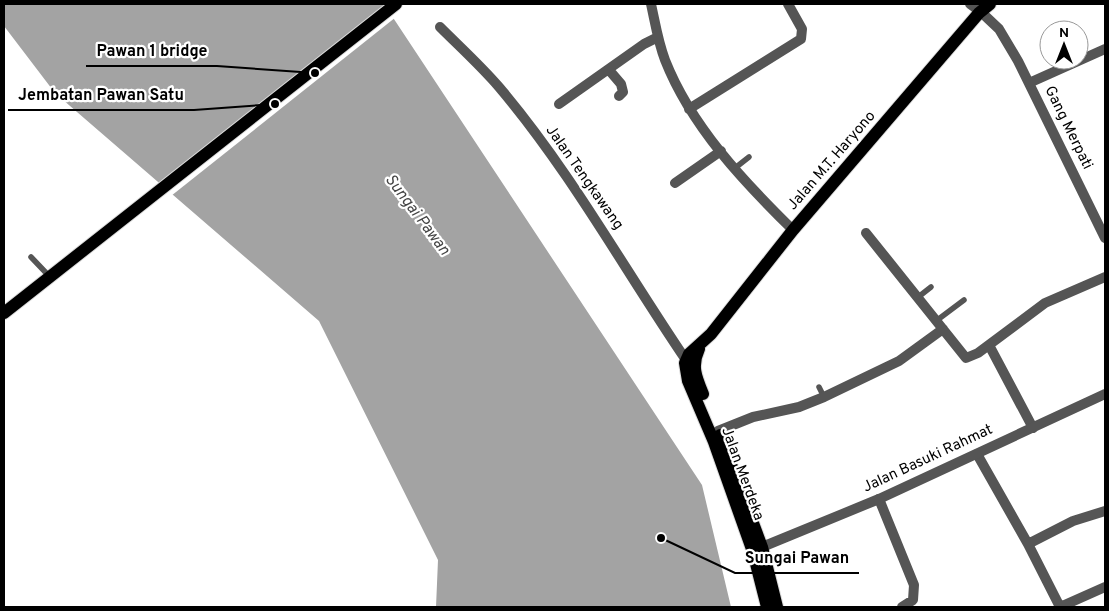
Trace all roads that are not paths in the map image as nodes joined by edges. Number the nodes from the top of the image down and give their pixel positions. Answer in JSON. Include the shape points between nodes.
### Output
{"nodes":[{"id":1,"x":396,"y":4,"type":"edge"},
{"id":2,"x":650,"y":4,"type":"edge"},
{"id":3,"x":788,"y":4,"type":"edge"},
{"id":4,"x":970,"y":4,"type":"edge"},
{"id":5,"x":986,"y":8,"type":"edge"},
{"id":6,"x":440,"y":27,"type":"dead end"},
{"id":7,"x":658,"y":37,"type":"junction"},
{"id":8,"x":1105,"y":49,"type":"edge"},
{"id":9,"x":609,"y":70,"type":"junction"},
{"id":10,"x":1029,"y":83,"type":"junction"},
{"id":11,"x":619,"y":96,"type":"dead end"},
{"id":12,"x":559,"y":104,"type":"dead end"},
{"id":13,"x":689,"y":109,"type":"junction"},
{"id":14,"x":721,"y":151,"type":"junction"},
{"id":15,"x":749,"y":158,"type":"dead end"},
{"id":16,"x":735,"y":168,"type":"junction"},
{"id":17,"x":676,"y":183,"type":"dead end"},
{"id":18,"x":793,"y":230,"type":"junction"},
{"id":19,"x":866,"y":233,"type":"dead end"},
{"id":20,"x":1105,"y":238,"type":"edge"},
{"id":21,"x":31,"y":257,"type":"dead end"},
{"id":22,"x":50,"y":277,"type":"junction"},
{"id":23,"x":1105,"y":277,"type":"edge"},
{"id":24,"x":931,"y":288,"type":"dead end"},
{"id":25,"x":917,"y":298,"type":"junction"},
{"id":26,"x":964,"y":300,"type":"dead end"},
{"id":27,"x":4,"y":314,"type":"edge"},
{"id":28,"x":940,"y":325,"type":"junction"},
{"id":29,"x":989,"y":345,"type":"junction"},
{"id":30,"x":690,"y":357,"type":"junction"},
{"id":31,"x":819,"y":387,"type":"dead end"},
{"id":32,"x":1105,"y":394,"type":"edge"},
{"id":33,"x":824,"y":397,"type":"junction"},
{"id":34,"x":1033,"y":428,"type":"junction"},
{"id":35,"x":718,"y":431,"type":"junction"},
{"id":36,"x":977,"y":454,"type":"junction"},
{"id":37,"x":879,"y":499,"type":"junction"},
{"id":38,"x":1105,"y":511,"type":"edge"},
{"id":39,"x":1028,"y":544,"type":"junction"},
{"id":40,"x":762,"y":547,"type":"junction"},
{"id":41,"x":1105,"y":587,"type":"edge"},
{"id":42,"x":767,"y":607,"type":"edge"},
{"id":43,"x":777,"y":607,"type":"edge"},
{"id":44,"x":902,"y":607,"type":"edge"},
{"id":45,"x":1060,"y":607,"type":"edge"}],
"edges":[{"from":1,"to":22,"type":"main road"},
{"from":2,"to":7,"type":"street"},
{"from":3,"to":13,"type":"street","via":[[802,29],[801,39]]},
{"from":4,"to":5,"type":"street","name":"Gang Merpati"},
{"from":5,"to":10,"type":"street","name":"Gang Merpati"},
{"from":5,"to":18,"type":"main road","name":"Jalan M.T. Haryono"},
{"from":6,"to":30,"type":"street","name":"Jalan Tengkawang","via":[[498,86],[537,136]]},
{"from":7,"to":9,"type":"street"},
{"from":7,"to":13,"type":"street","via":[[670,73]]},
{"from":8,"to":10,"type":"street"},
{"from":9,"to":11,"type":"street","via":[[622,86],[623,92]]},
{"from":9,"to":12,"type":"street"},
{"from":10,"to":20,"type":"street","name":"Gang Merpati"},
{"from":13,"to":14,"type":"street"},
{"from":14,"to":16,"type":"street"},
{"from":14,"to":17,"type":"street"},
{"from":15,"to":16,"type":"lane"},
{"from":16,"to":18,"type":"street","via":[[753,191]]},
{"from":18,"to":30,"type":"main road","name":"Jalan M.T. Haryono"},
{"from":19,"to":25,"type":"street"},
{"from":21,"to":22,"type":"lane"},
{"from":22,"to":27,"type":"main road"},
{"from":23,"to":29,"type":"street","via":[[1045,303]]},
{"from":24,"to":25,"type":"lane"},
{"from":25,"to":28,"type":"street"},
{"from":26,"to":28,"type":"lane"},
{"from":28,"to":29,"type":"street","via":[[966,358]]},
{"from":28,"to":33,"type":"street","via":[[899,361]]},
{"from":29,"to":34,"type":"street"},
{"from":30,"to":35,"type":"main road","name":"Jalan Merdeka"},
{"from":30,"to":42,"type":"main road","name":"Jalan Merdeka","via":[[686,374],[753,552]]},
{"from":31,"to":33,"type":"lane"},
{"from":32,"to":34,"type":"street","name":"Jalan Basuki Rahmat"},
{"from":33,"to":35,"type":"street","via":[[798,407],[753,417]]},
{"from":34,"to":36,"type":"street","name":"Jalan Basuki Rahmat"},
{"from":35,"to":40,"type":"main road","name":"Jalan Merdeka"},
{"from":36,"to":37,"type":"street","name":"Jalan Basuki Rahmat"},
{"from":36,"to":39,"type":"street"},
{"from":37,"to":40,"type":"street","name":"Jalan Basuki Rahmat"},
{"from":37,"to":44,"type":"street","via":[[914,585],[913,600]]},
{"from":38,"to":39,"type":"street"},
{"from":39,"to":45,"type":"street"},
{"from":40,"to":43,"type":"main road","name":"Jalan Merdeka"},
{"from":41,"to":45,"type":"street"}]}
